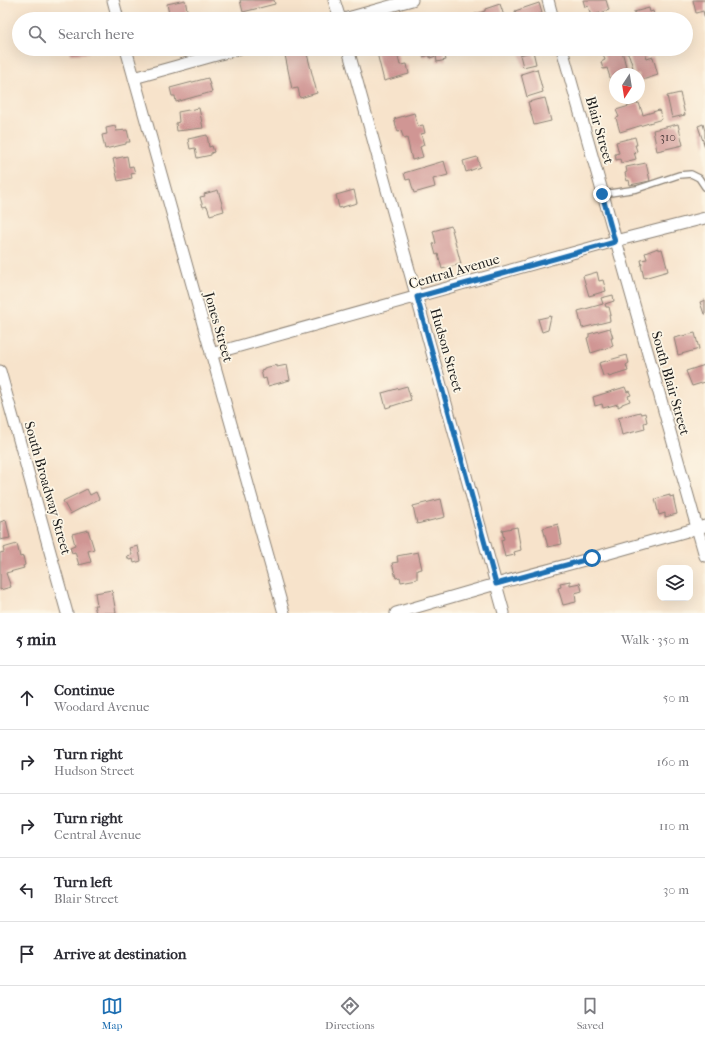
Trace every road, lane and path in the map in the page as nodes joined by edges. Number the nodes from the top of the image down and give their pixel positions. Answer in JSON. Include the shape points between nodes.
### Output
{"nodes":[{"id":1,"x":113,"y":0,"type":"edge"},
{"id":2,"x":334,"y":0,"type":"edge"},
{"id":3,"x":412,"y":0,"type":"edge"},
{"id":4,"x":548,"y":0,"type":"edge"},
{"id":5,"x":116,"y":12,"type":"edge"},
{"id":6,"x":338,"y":12,"type":"edge"},
{"id":7,"x":369,"y":12,"type":"edge"},
{"id":8,"x":551,"y":12,"type":"edge"},
{"id":9,"x":128,"y":56,"type":"edge"},
{"id":10,"x":213,"y":56,"type":"edge"},
{"id":11,"x":350,"y":56,"type":"edge"},
{"id":12,"x":564,"y":56,"type":"edge"},
{"id":13,"x":134,"y":78,"type":"junction"},
{"id":14,"x":705,"y":187,"type":"edge"},
{"id":15,"x":602,"y":194,"type":"junction"},
{"id":16,"x":705,"y":218,"type":"edge"},
{"id":17,"x":615,"y":242,"type":"junction"},
{"id":18,"x":417,"y":297,"type":"junction"},
{"id":19,"x":211,"y":354,"type":"junction"},
{"id":20,"x":0,"y":371,"type":"edge"},
{"id":21,"x":701,"y":527,"type":"edge"},
{"id":22,"x":705,"y":556,"type":"edge"},
{"id":23,"x":496,"y":584,"type":"junction"},
{"id":24,"x":67,"y":613,"type":"edge"},
{"id":25,"x":284,"y":613,"type":"edge"},
{"id":26,"x":396,"y":613,"type":"edge"},
{"id":27,"x":504,"y":613,"type":"edge"}],
"edges":[{"from":1,"to":5,"type":"street"},
{"from":2,"to":6,"type":"street"},
{"from":3,"to":7,"type":"street"},
{"from":4,"to":8,"type":"street"},
{"from":9,"to":13,"type":"street","name":"Jones Street"},
{"from":10,"to":13,"type":"street"},
{"from":11,"to":18,"type":"street","name":"Hudson Street"},
{"from":12,"to":15,"type":"street","name":"Blair Street"},
{"from":13,"to":19,"type":"street","name":"Jones Street"},
{"from":14,"to":15,"type":"lane","via":[[699,178],[691,174],[679,175],[637,189]]},
{"from":15,"to":17,"type":"street","name":"Blair Street"},
{"from":16,"to":17,"type":"street","name":"Central Avenue"},
{"from":17,"to":18,"type":"street","name":"Central Avenue"},
{"from":17,"to":21,"type":"street","name":"South Blair Street"},
{"from":18,"to":19,"type":"street","name":"Central Avenue"},
{"from":18,"to":23,"type":"street","name":"Hudson Street"},
{"from":19,"to":25,"type":"street","name":"Jones Street"},
{"from":20,"to":24,"type":"street","name":"South Broadway Street"},
{"from":21,"to":22,"type":"street","name":"South Blair Street"},
{"from":21,"to":23,"type":"street"},
{"from":23,"to":26,"type":"street"},
{"from":23,"to":27,"type":"street","name":"Hudson Street"}]}
